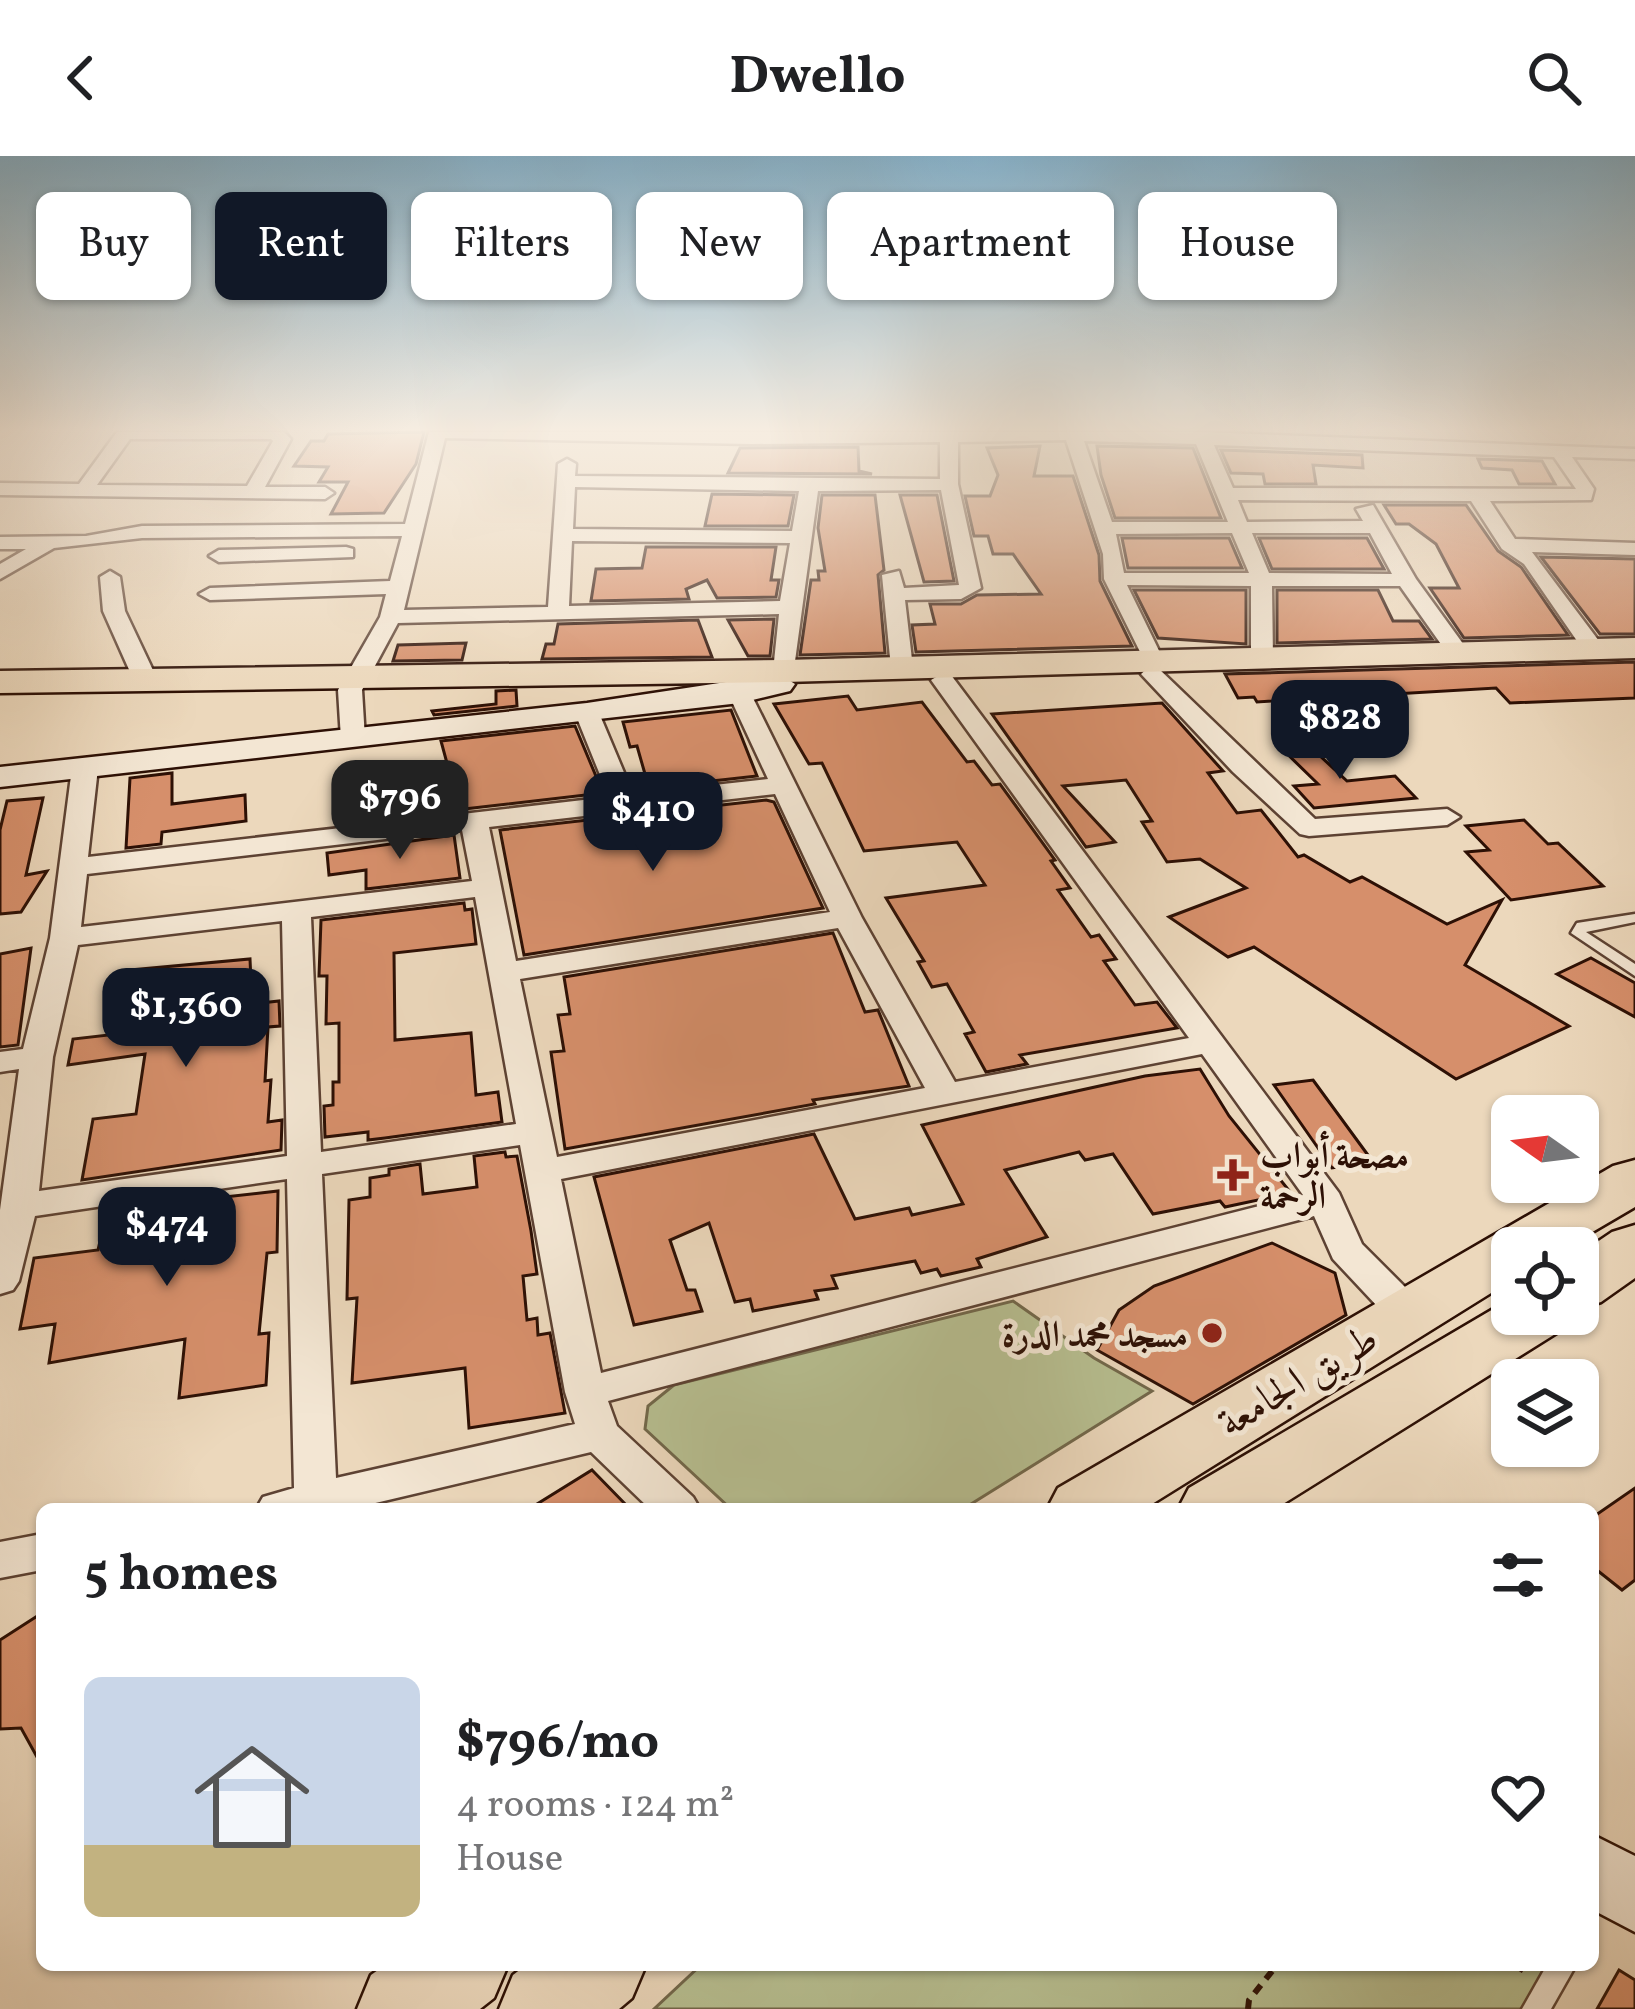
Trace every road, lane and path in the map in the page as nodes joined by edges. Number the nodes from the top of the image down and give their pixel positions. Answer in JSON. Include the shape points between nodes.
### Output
{"nodes":[{"id":1,"x":416,"y":518,"type":"edge"},
{"id":2,"x":564,"y":518,"type":"edge"},
{"id":3,"x":804,"y":518,"type":"edge"},
{"id":4,"x":956,"y":518,"type":"edge"},
{"id":5,"x":1103,"y":518,"type":"edge"},
{"id":6,"x":1237,"y":518,"type":"edge"},
{"id":7,"x":1371,"y":518,"type":"edge"},
{"id":8,"x":1492,"y":518,"type":"edge"},
{"id":9,"x":1375,"y":526,"type":"junction"},
{"id":10,"x":1106,"y":528,"type":"junction"},
{"id":11,"x":1240,"y":529,"type":"junction"},
{"id":12,"x":563,"y":536,"type":"junction"},
{"id":13,"x":801,"y":537,"type":"junction"},
{"id":14,"x":410,"y":541,"type":"junction"},
{"id":15,"x":0,"y":543,"type":"edge"},
{"id":16,"x":49,"y":543,"type":"junction"},
{"id":17,"x":1509,"y":545,"type":"junction"},
{"id":18,"x":1635,"y":549,"type":"edge"},
{"id":19,"x":219,"y":556,"type":"dead end"},
{"id":20,"x":0,"y":572,"type":"edge"},
{"id":21,"x":110,"y":577,"type":"dead end"},
{"id":22,"x":1261,"y":578,"type":"junction"},
{"id":23,"x":1114,"y":579,"type":"junction"},
{"id":24,"x":1406,"y":580,"type":"junction"},
{"id":25,"x":398,"y":587,"type":"junction"},
{"id":26,"x":210,"y":594,"type":"dead end"},
{"id":27,"x":790,"y":607,"type":"junction"},
{"id":28,"x":557,"y":613,"type":"junction"},
{"id":29,"x":391,"y":617,"type":"junction"},
{"id":30,"x":1635,"y":648,"type":"edge"},
{"id":31,"x":1594,"y":650,"type":"junction"},
{"id":32,"x":1458,"y":652,"type":"junction"},
{"id":33,"x":1262,"y":659,"type":"junction"},
{"id":34,"x":1635,"y":659,"type":"edge"},
{"id":35,"x":902,"y":668,"type":"junction"},
{"id":36,"x":1153,"y":669,"type":"junction"},
{"id":37,"x":782,"y":678,"type":"junction"},
{"id":38,"x":943,"y":680,"type":"junction"},
{"id":39,"x":0,"y":682,"type":"edge"},
{"id":40,"x":147,"y":683,"type":"junction"},
{"id":41,"x":352,"y":685,"type":"junction"},
{"id":42,"x":308,"y":686,"type":"junction"},
{"id":43,"x":0,"y":693,"type":"edge"},
{"id":44,"x":740,"y":693,"type":"junction"},
{"id":45,"x":586,"y":712,"type":"junction"},
{"id":46,"x":353,"y":739,"type":"junction"},
{"id":47,"x":85,"y":768,"type":"junction"},
{"id":48,"x":0,"y":777,"type":"edge"},
{"id":49,"x":782,"y":784,"type":"junction"},
{"id":50,"x":624,"y":803,"type":"junction"},
{"id":51,"x":1447,"y":817,"type":"dead end"},
{"id":52,"x":474,"y":821,"type":"junction"},
{"id":53,"x":74,"y":868,"type":"junction"},
{"id":54,"x":489,"y":887,"type":"junction"},
{"id":55,"x":296,"y":910,"type":"junction"},
{"id":56,"x":847,"y":918,"type":"junction"},
{"id":57,"x":1635,"y":918,"type":"edge"},
{"id":58,"x":65,"y":938,"type":"junction"},
{"id":59,"x":1635,"y":971,"type":"edge"},
{"id":60,"x":507,"y":972,"type":"junction"},
{"id":61,"x":1206,"y":1044,"type":"junction"},
{"id":62,"x":37,"y":1057,"type":"junction"},
{"id":63,"x":0,"y":1063,"type":"edge"},
{"id":64,"x":945,"y":1093,"type":"junction"},
{"id":65,"x":536,"y":1132,"type":"junction"},
{"id":66,"x":305,"y":1166,"type":"junction"},
{"id":67,"x":544,"y":1172,"type":"junction"},
{"id":68,"x":1635,"y":1180,"type":"edge"},
{"id":69,"x":1326,"y":1201,"type":"junction"},
{"id":70,"x":19,"y":1206,"type":"junction"},
{"id":71,"x":1553,"y":1227,"type":"edge"},
{"id":72,"x":1635,"y":1247,"type":"edge"},
{"id":73,"x":1491,"y":1262,"type":"edge"},
{"id":74,"x":1599,"y":1272,"type":"edge"},
{"id":75,"x":0,"y":1281,"type":"edge"},
{"id":76,"x":1406,"y":1312,"type":"junction"},
{"id":77,"x":1501,"y":1335,"type":"edge"},
{"id":78,"x":585,"y":1392,"type":"junction"},
{"id":79,"x":599,"y":1434,"type":"junction"},
{"id":80,"x":297,"y":1503,"type":"edge"},
{"id":81,"x":310,"y":1503,"type":"edge"},
{"id":82,"x":672,"y":1503,"type":"edge"},
{"id":83,"x":1094,"y":1503,"type":"edge"},
{"id":84,"x":1225,"y":1503,"type":"edge"},
{"id":85,"x":36,"y":1553,"type":"edge"},
{"id":86,"x":0,"y":1560,"type":"edge"},
{"id":87,"x":453,"y":1971,"type":"edge"},
{"id":88,"x":591,"y":1971,"type":"edge"},
{"id":89,"x":1271,"y":1971,"type":"edge"},
{"id":90,"x":1558,"y":1971,"type":"edge"},
{"id":91,"x":405,"y":2009,"type":"edge"},
{"id":92,"x":547,"y":2009,"type":"edge"},
{"id":93,"x":1248,"y":2009,"type":"edge"},
{"id":94,"x":1536,"y":2009,"type":"edge"}],
"edges":[{"from":1,"to":14,"type":"street"},
{"from":2,"to":12,"type":"street"},
{"from":3,"to":13,"type":"street"},
{"from":4,"to":35,"type":"street","via":[[970,588],[893,585]]},
{"from":5,"to":10,"type":"street"},
{"from":6,"to":11,"type":"street"},
{"from":7,"to":9,"type":"street"},
{"from":8,"to":17,"type":"street"},
{"from":9,"to":11,"type":"street"},
{"from":9,"to":24,"type":"street"},
{"from":10,"to":11,"type":"street"},
{"from":10,"to":23,"type":"street"},
{"from":11,"to":22,"type":"street"},
{"from":12,"to":13,"type":"street"},
{"from":12,"to":28,"type":"street"},
{"from":13,"to":27,"type":"street"},
{"from":14,"to":16,"type":"street","via":[[142,532]]},
{"from":14,"to":19,"type":"street"},
{"from":14,"to":25,"type":"street"},
{"from":15,"to":16,"type":"street"},
{"from":16,"to":20,"type":"street"},
{"from":17,"to":18,"type":"street"},
{"from":17,"to":31,"type":"street","via":[[1531,560]]},
{"from":21,"to":40,"type":"street","via":[[113,610]]},
{"from":22,"to":23,"type":"street"},
{"from":22,"to":24,"type":"street"},
{"from":22,"to":33,"type":"street"},
{"from":23,"to":36,"type":"street"},
{"from":24,"to":32,"type":"street"},
{"from":25,"to":26,"type":"street"},
{"from":25,"to":29,"type":"street"},
{"from":27,"to":28,"type":"street"},
{"from":27,"to":37,"type":"street"},
{"from":28,"to":29,"type":"street"},
{"from":29,"to":41,"type":"street"},
{"from":30,"to":31,"type":"main road"},
{"from":31,"to":32,"type":"main road"},
{"from":32,"to":33,"type":"main road"},
{"from":33,"to":36,"type":"main road"},
{"from":34,"to":36,"type":"main road"},
{"from":35,"to":36,"type":"main road"},
{"from":35,"to":37,"type":"main road"},
{"from":36,"to":38,"type":"main road"},
{"from":36,"to":51,"type":"street","via":[[1309,828]]},
{"from":37,"to":38,"type":"main road"},
{"from":37,"to":41,"type":"main road"},
{"from":37,"to":44,"type":"street"},
{"from":38,"to":61,"type":"street"},
{"from":39,"to":40,"type":"main road"},
{"from":40,"to":42,"type":"main road"},
{"from":41,"to":42,"type":"main road"},
{"from":41,"to":46,"type":"street"},
{"from":42,"to":43,"type":"main road"},
{"from":44,"to":45,"type":"street"},
{"from":44,"to":49,"type":"street"},
{"from":45,"to":46,"type":"street"},
{"from":45,"to":50,"type":"street"},
{"from":46,"to":47,"type":"street"},
{"from":47,"to":48,"type":"street"},
{"from":47,"to":53,"type":"street"},
{"from":49,"to":50,"type":"street"},
{"from":49,"to":56,"type":"street"},
{"from":50,"to":52,"type":"street"},
{"from":52,"to":53,"type":"street"},
{"from":52,"to":54,"type":"street"},
{"from":53,"to":58,"type":"street"},
{"from":54,"to":55,"type":"street"},
{"from":54,"to":60,"type":"street"},
{"from":55,"to":58,"type":"street"},
{"from":55,"to":66,"type":"street"},
{"from":56,"to":60,"type":"street"},
{"from":56,"to":64,"type":"street"},
{"from":57,"to":59,"type":"lane","via":[[1577,933]]},
{"from":58,"to":62,"type":"street"},
{"from":60,"to":65,"type":"street"},
{"from":61,"to":64,"type":"street"},
{"from":61,"to":69,"type":"street"},
{"from":62,"to":63,"type":"street"},
{"from":62,"to":70,"type":"street"},
{"from":64,"to":67,"type":"street"},
{"from":65,"to":66,"type":"street"},
{"from":65,"to":67,"type":"street"},
{"from":66,"to":70,"type":"street"},
{"from":66,"to":80,"type":"street"},
{"from":67,"to":78,"type":"street"},
{"from":68,"to":71,"type":"highway","name":"طريق الجامعة"},
{"from":69,"to":76,"type":"street","via":[[1346,1250]]},
{"from":69,"to":78,"type":"street"},
{"from":70,"to":75,"type":"street"},
{"from":72,"to":74,"type":"highway"},
{"from":73,"to":76,"type":"highway","name":"طريق الجامعة"},
{"from":76,"to":83,"type":"highway","name":"طريق الجامعة"},
{"from":77,"to":84,"type":"highway","name":"طريق الجامعة"},
{"from":78,"to":79,"type":"street"},
{"from":79,"to":81,"type":"street"},
{"from":79,"to":82,"type":"street"},
{"from":85,"to":86,"type":"street"},
{"from":87,"to":91,"type":"highway"},
{"from":88,"to":92,"type":"highway"},
{"from":89,"to":93,"type":"path"},
{"from":90,"to":94,"type":"lane"}]}
